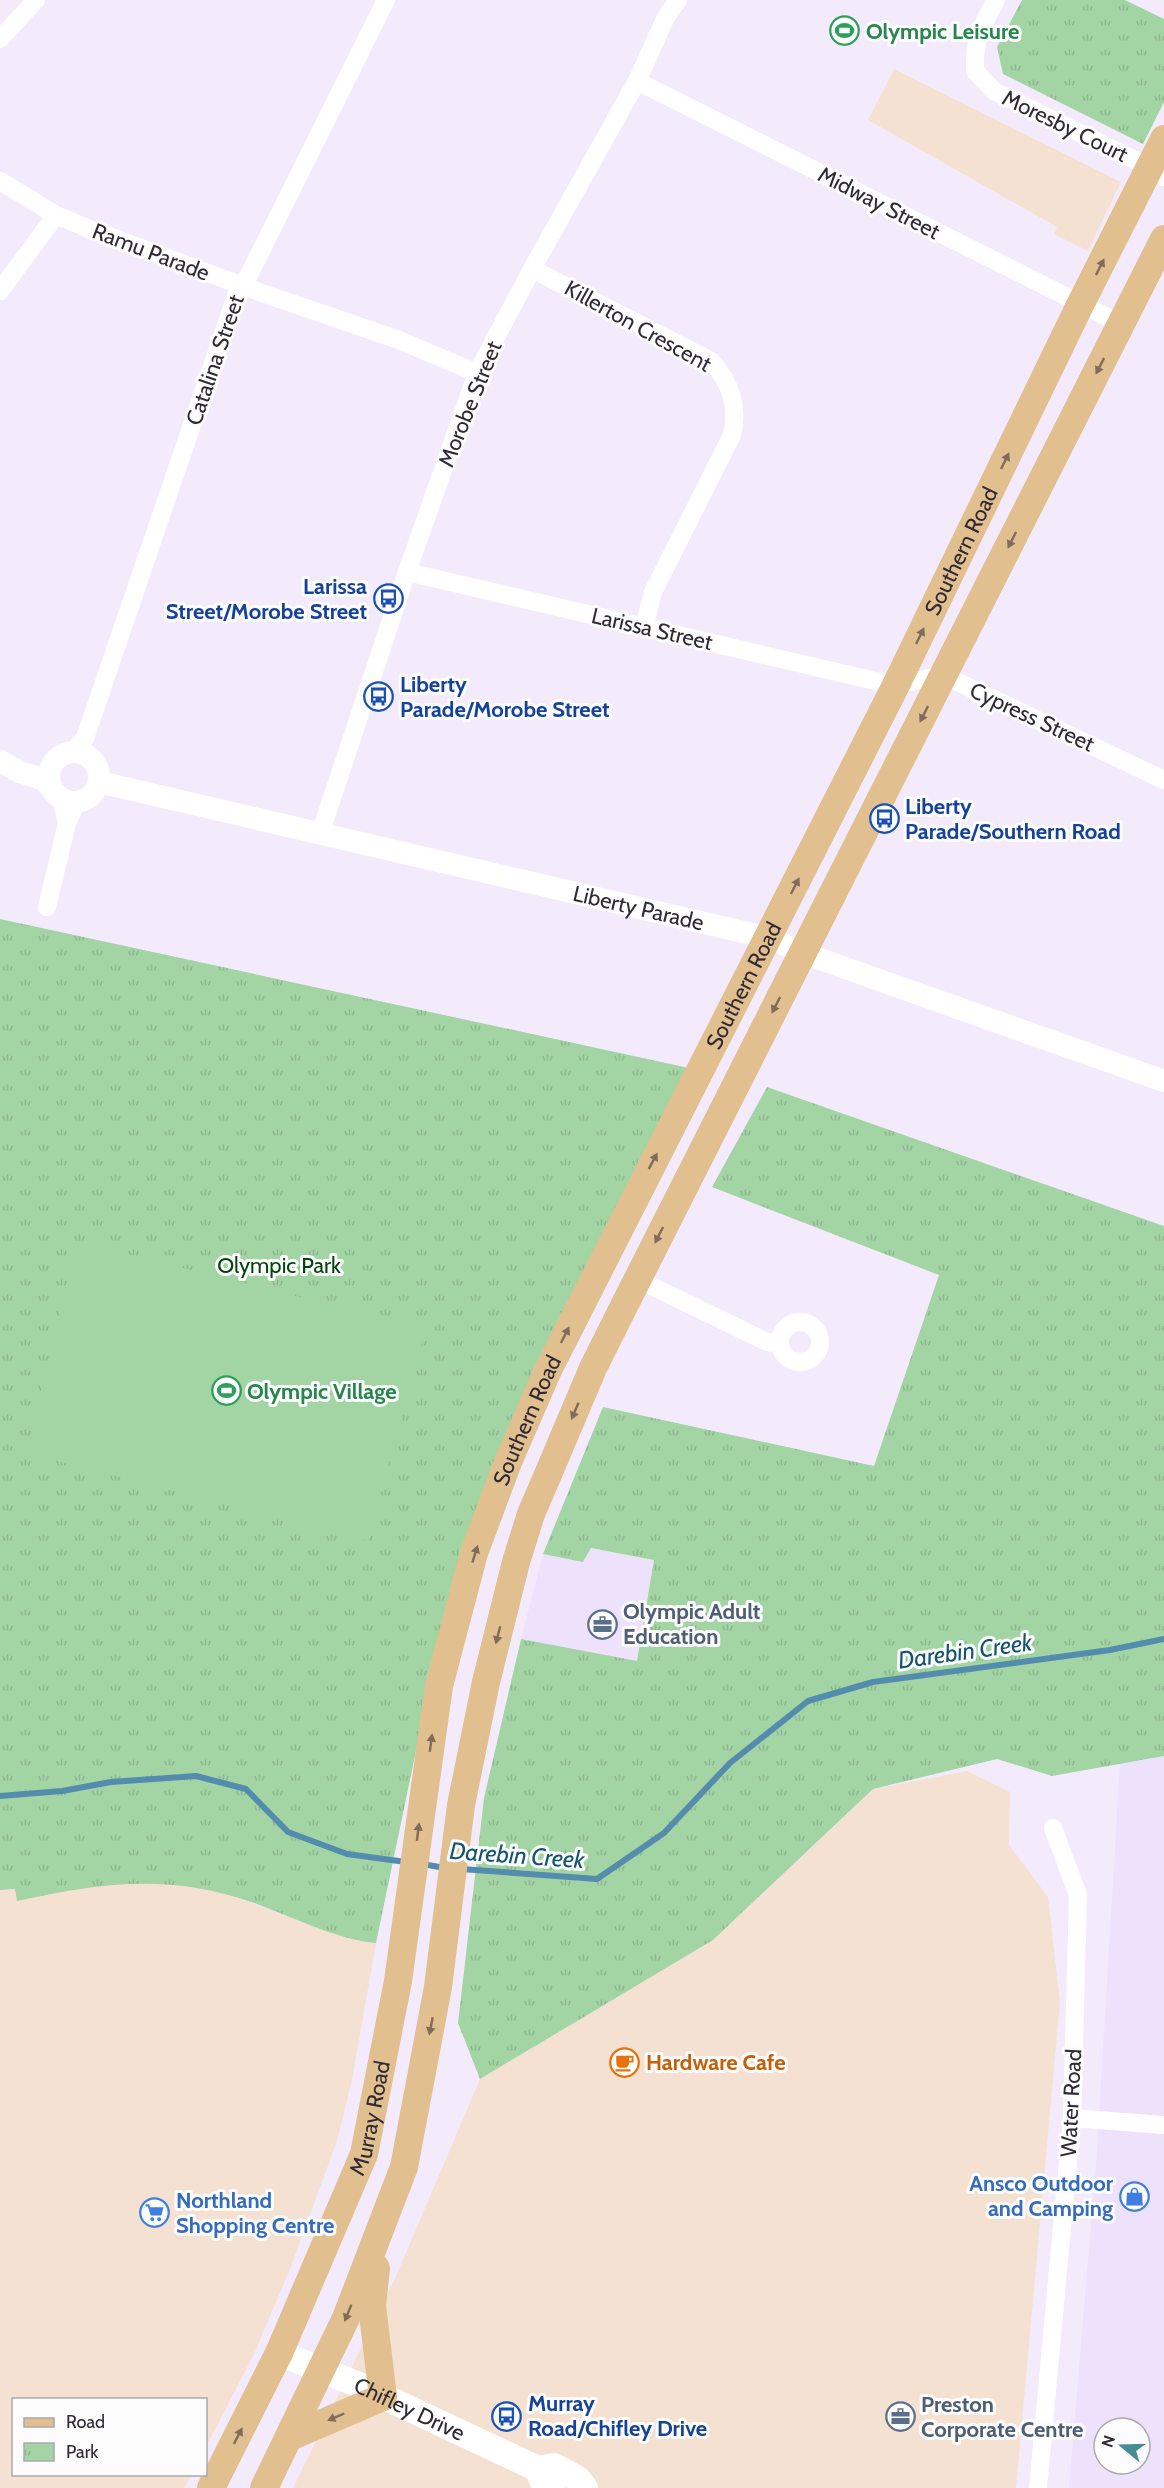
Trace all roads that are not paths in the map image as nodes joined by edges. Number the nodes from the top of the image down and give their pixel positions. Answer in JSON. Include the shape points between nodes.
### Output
{"nodes":[{"id":1,"x":36,"y":0,"type":"edge"},
{"id":2,"x":386,"y":0,"type":"edge"},
{"id":3,"x":678,"y":0,"type":"edge"},
{"id":4,"x":996,"y":0,"type":"edge"},
{"id":5,"x":0,"y":39,"type":"edge"},
{"id":6,"x":637,"y":81,"type":"junction"},
{"id":7,"x":1164,"y":139,"type":"edge"},
{"id":8,"x":1156,"y":173,"type":"edge"},
{"id":9,"x":0,"y":181,"type":"edge"},
{"id":10,"x":56,"y":215,"type":"junction"},
{"id":11,"x":1164,"y":239,"type":"edge"},
{"id":12,"x":532,"y":269,"type":"junction"},
{"id":13,"x":241,"y":286,"type":"junction"},
{"id":14,"x":0,"y":291,"type":"edge"},
{"id":15,"x":1080,"y":305,"type":"junction"},
{"id":16,"x":1121,"y":324,"type":"junction"},
{"id":17,"x":477,"y":373,"type":"junction"},
{"id":18,"x":407,"y":572,"type":"junction"},
{"id":19,"x":644,"y":627,"type":"junction"},
{"id":20,"x":943,"y":675,"type":"junction"},
{"id":21,"x":896,"y":685,"type":"junction"},
{"id":22,"x":76,"y":751,"type":"junction"},
{"id":23,"x":1,"y":761,"type":"edge"},
{"id":24,"x":1164,"y":780,"type":"edge"},
{"id":25,"x":99,"y":782,"type":"junction"},
{"id":26,"x":63,"y":795,"type":"junction"},
{"id":27,"x":320,"y":834,"type":"junction"},
{"id":28,"x":47,"y":907,"type":"dead end"},
{"id":29,"x":769,"y":938,"type":"junction"},
{"id":30,"x":803,"y":953,"type":"junction"},
{"id":31,"x":1164,"y":1082,"type":"edge"},
{"id":32,"x":637,"y":1279,"type":"junction"},
{"id":33,"x":780,"y":1344,"type":"dead end"},
{"id":34,"x":1053,"y":1828,"type":"dead end"},
{"id":35,"x":414,"y":1863,"type":"joint"},
{"id":36,"x":453,"y":1870,"type":"joint"},
{"id":37,"x":398,"y":1981,"type":"junction"},
{"id":38,"x":438,"y":1988,"type":"junction"},
{"id":39,"x":1072,"y":2118,"type":"junction"},
{"id":40,"x":1164,"y":2125,"type":"edge"},
{"id":41,"x":381,"y":2227,"type":"junction"},
{"id":42,"x":279,"y":2353,"type":"junction"},
{"id":43,"x":321,"y":2370,"type":"junction"},
{"id":44,"x":383,"y":2397,"type":"junction"},
{"id":45,"x":290,"y":2437,"type":"junction"},
{"id":46,"x":545,"y":2479,"type":"edge"},
{"id":47,"x":211,"y":2488,"type":"edge"},
{"id":48,"x":264,"y":2488,"type":"edge"},
{"id":49,"x":585,"y":2488,"type":"edge"},
{"id":50,"x":1038,"y":2488,"type":"edge"}],
"edges":[{"from":1,"to":5,"type":"street"},
{"from":2,"to":13,"type":"street","name":"Catalina Street"},
{"from":3,"to":6,"type":"street","name":"Morobe Street","via":[[660,28]]},
{"from":4,"to":8,"type":"street","name":"Moresby Court","via":[[978,35],[975,71],[994,91]]},
{"from":6,"to":12,"type":"street","name":"Morobe Street"},
{"from":6,"to":15,"type":"street","name":"Midway Street"},
{"from":7,"to":8,"type":"main road","name":"Southern Road"},
{"from":15,"to":8,"type":"main road","name":"Southern Road","one_way":true},
{"from":9,"to":10,"type":"street","name":"Ramu Parade"},
{"from":10,"to":13,"type":"street","name":"Ramu Parade"},
{"from":10,"to":14,"type":"street"},
{"from":11,"to":16,"type":"main road","name":"Southern Road"},
{"from":12,"to":17,"type":"street","name":"Morobe Street"},
{"from":12,"to":19,"type":"street","name":"Killerton Crescent","via":[[711,361],[722,374],[733,400],[736,412],[732,435],[653,592]]},
{"from":13,"to":17,"type":"street","name":"Ramu Parade","via":[[399,340]]},
{"from":13,"to":22,"type":"street","name":"Catalina Street"},
{"from":15,"to":16,"type":"street","name":"Midway Street"},
{"from":21,"to":15,"type":"main road","name":"Southern Road","one_way":true},
{"from":16,"to":20,"type":"main road","name":"Southern Road","one_way":true},
{"from":17,"to":18,"type":"street","name":"Morobe Street"},
{"from":18,"to":19,"type":"street","name":"Larissa Street"},
{"from":18,"to":27,"type":"street","name":"Morobe Street"},
{"from":19,"to":21,"type":"street","name":"Larissa Street"},
{"from":20,"to":21,"type":"street","name":"Cypress Street"},
{"from":20,"to":24,"type":"street","name":"Cypress Street"},
{"from":20,"to":30,"type":"main road","name":"Southern Road","one_way":true},
{"from":29,"to":21,"type":"main road","name":"Southern Road","one_way":true},
{"from":22,"to":23,"type":"street","via":[[44,762],[20,758]]},
{"from":22,"to":25,"type":"street","via":[[99,770]]},
{"from":22,"to":26,"type":"street","via":[[50,773]]},
{"from":23,"to":26,"type":"street","via":[[42,779]]},
{"from":25,"to":26,"type":"street","via":[[89,797]]},
{"from":25,"to":27,"type":"street","name":"Liberty Parade"},
{"from":26,"to":28,"type":"street","via":[[67,823]]},
{"from":27,"to":29,"type":"street","name":"Liberty Parade"},
{"from":29,"to":30,"type":"street","name":"Liberty Parade"},
{"from":35,"to":29,"type":"main road","name":"Southern Road","one_way":true,"via":[[439,1686],[474,1553],[508,1462],[548,1370]]},
{"from":30,"to":31,"type":"street","name":"Liberty Parade"},
{"from":30,"to":32,"type":"main road","name":"Southern Road","one_way":true},
{"from":32,"to":33,"type":"street","via":[[767,1342]]},
{"from":32,"to":36,"type":"main road","name":"Southern Road","one_way":true,"via":[[593,1368],[531,1514],[516,1562],[486,1682],[461,1805]]},
{"from":34,"to":39,"type":"street","name":"Water Road","via":[[1078,1895]]},
{"from":35,"to":37,"type":"main road","name":"Murray Road"},
{"from":36,"to":38,"type":"main road","name":"Murray Road"},
{"from":37,"to":38,"type":"main road"},
{"from":37,"to":42,"type":"main road","name":"Murray Road","via":[[364,2154]]},
{"from":38,"to":41,"type":"main road","name":"Murray Road","one_way":true,"via":[[404,2167]]},
{"from":39,"to":40,"type":"street"},
{"from":39,"to":50,"type":"street","name":"Water Road"},
{"from":41,"to":43,"type":"main road","name":"Murray Road","one_way":true},
{"from":41,"to":44,"type":"main road","via":[[372,2306]]},
{"from":42,"to":43,"type":"main road","name":"Chifley Drive"},
{"from":47,"to":42,"type":"main road","name":"Murray Road","one_way":true},
{"from":43,"to":44,"type":"main road","name":"Chifley Drive"},
{"from":43,"to":45,"type":"main road","name":"Murray Road"},
{"from":44,"to":45,"type":"main road","one_way":true},
{"from":44,"to":46,"type":"main road","name":"Chifley Drive","via":[[452,2427]]},
{"from":45,"to":48,"type":"main road","name":"Murray Road"},
{"from":46,"to":49,"type":"main road","name":"Chifley Drive","via":[[554,2466],[578,2479]]}]}
